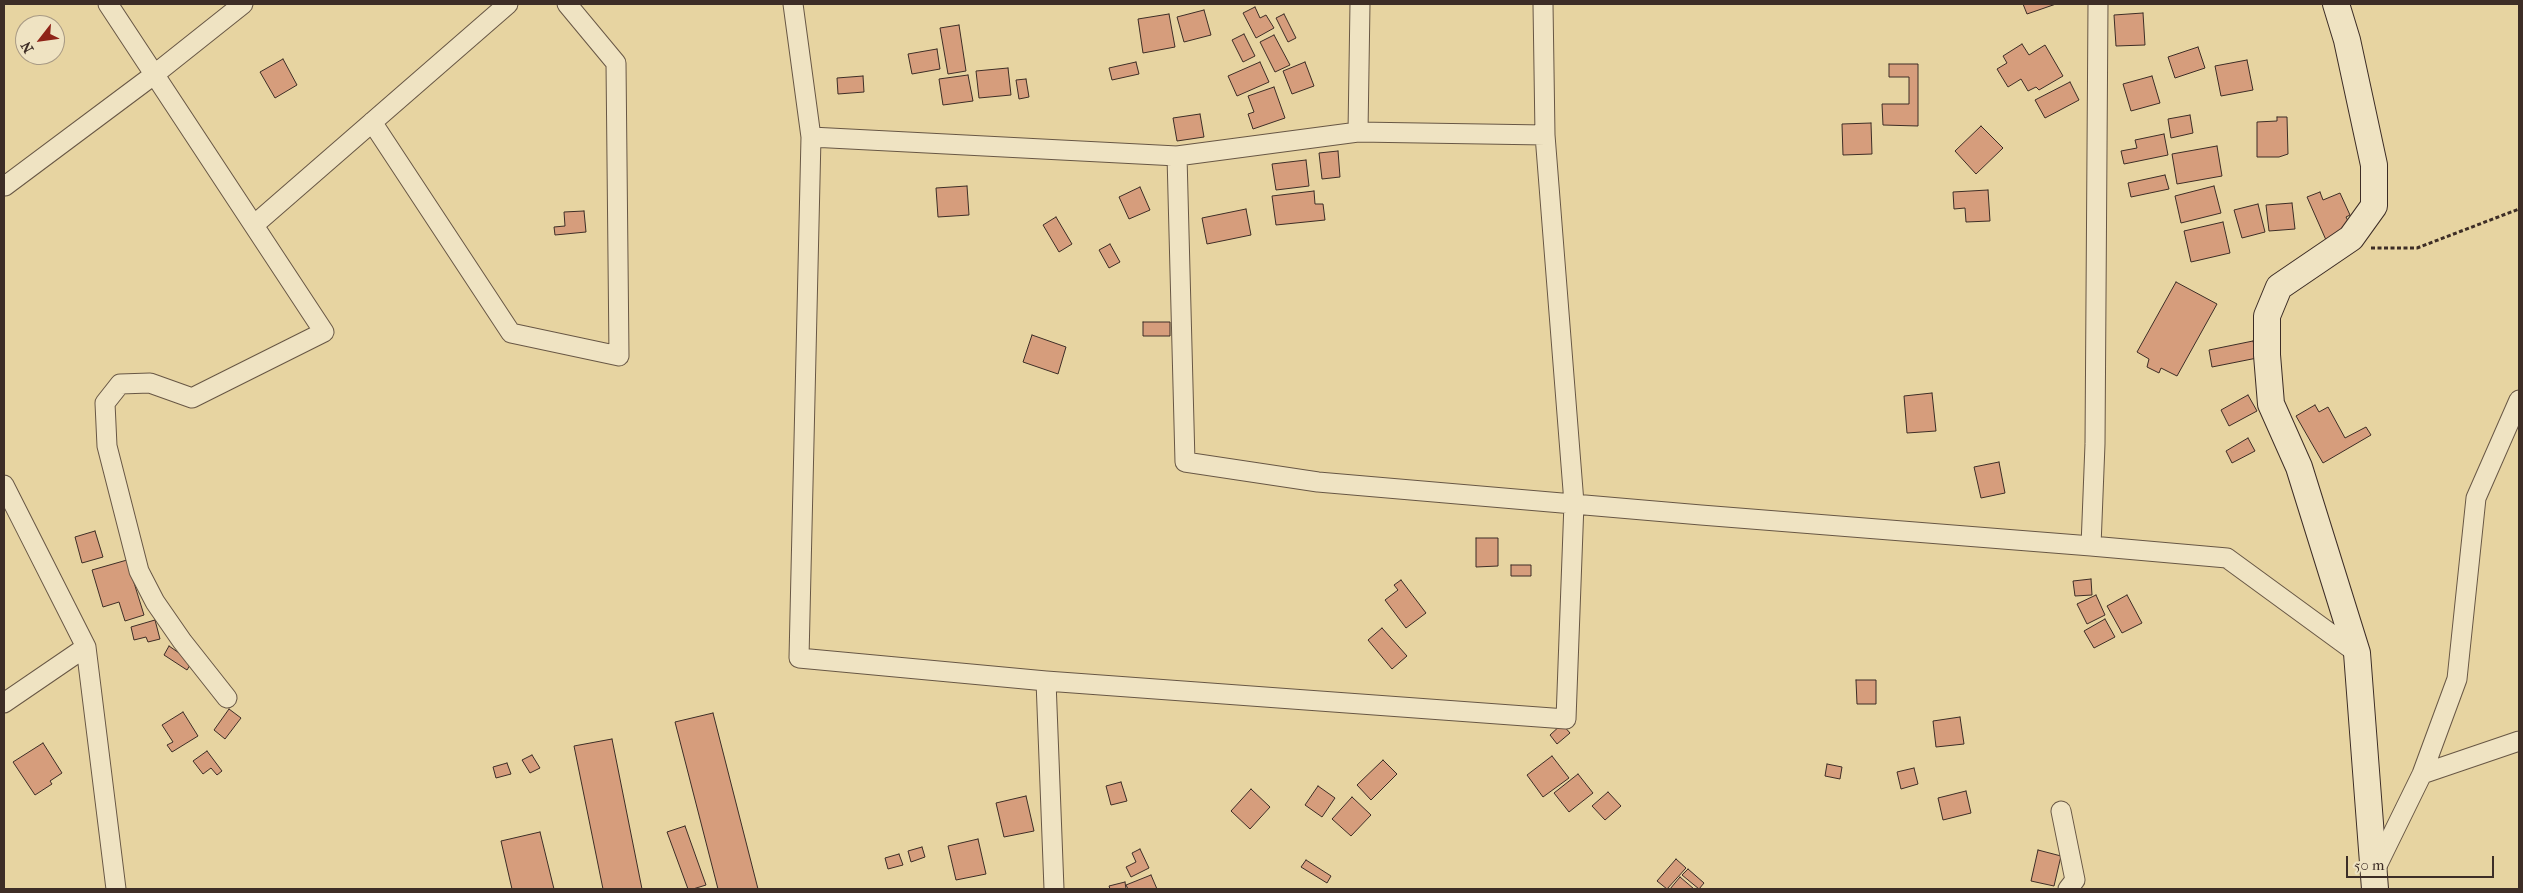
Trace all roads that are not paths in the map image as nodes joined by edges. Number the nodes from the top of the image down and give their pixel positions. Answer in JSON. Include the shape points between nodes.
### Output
{"nodes":[{"id":1,"x":108,"y":4,"type":"edge"},
{"id":2,"x":243,"y":4,"type":"edge"},
{"id":3,"x":508,"y":4,"type":"edge"},
{"id":4,"x":567,"y":4,"type":"edge"},
{"id":5,"x":792,"y":4,"type":"edge"},
{"id":6,"x":1360,"y":4,"type":"edge"},
{"id":7,"x":1543,"y":4,"type":"edge"},
{"id":8,"x":2098,"y":4,"type":"edge"},
{"id":9,"x":2336,"y":4,"type":"edge"},
{"id":10,"x":156,"y":74,"type":"junction"},
{"id":11,"x":372,"y":122,"type":"junction"},
{"id":12,"x":1358,"y":132,"type":"junction"},
{"id":13,"x":1545,"y":135,"type":"junction"},
{"id":14,"x":811,"y":137,"type":"junction"},
{"id":15,"x":1176,"y":156,"type":"junction"},
{"id":16,"x":4,"y":184,"type":"edge"},
{"id":17,"x":254,"y":225,"type":"junction"},
{"id":18,"x":2519,"y":400,"type":"edge"},
{"id":19,"x":4,"y":485,"type":"edge"},
{"id":20,"x":1574,"y":502,"type":"junction"},
{"id":21,"x":2091,"y":546,"type":"junction"},
{"id":22,"x":86,"y":647,"type":"junction"},
{"id":23,"x":2357,"y":652,"type":"junction"},
{"id":24,"x":1046,"y":681,"type":"junction"},
{"id":25,"x":228,"y":698,"type":"dead end"},
{"id":26,"x":4,"y":703,"type":"edge"},
{"id":27,"x":2519,"y":741,"type":"edge"},
{"id":28,"x":2422,"y":774,"type":"junction"},
{"id":29,"x":2061,"y":811,"type":"dead end"},
{"id":30,"x":2375,"y":880,"type":"edge"},
{"id":31,"x":116,"y":889,"type":"edge"},
{"id":32,"x":1054,"y":889,"type":"edge"},
{"id":33,"x":2068,"y":889,"type":"edge"}],
"edges":[{"from":1,"to":10,"type":"street"},
{"from":2,"to":10,"type":"street"},
{"from":3,"to":11,"type":"street"},
{"from":4,"to":11,"type":"street","via":[[616,63],[619,356],[510,333]]},
{"from":5,"to":14,"type":"street"},
{"from":6,"to":12,"type":"street"},
{"from":7,"to":13,"type":"street"},
{"from":8,"to":21,"type":"street","via":[[2095,444]]},
{"from":9,"to":23,"type":"street","via":[[2374,165],[2374,206],[2351,238],[2279,287],[2266,316],[2267,355],[2271,404],[2299,467]]},
{"from":10,"to":16,"type":"street","via":[[6,186]]},
{"from":10,"to":17,"type":"street"},
{"from":11,"to":17,"type":"street"},
{"from":12,"to":13,"type":"street"},
{"from":12,"to":15,"type":"street"},
{"from":13,"to":20,"type":"street"},
{"from":14,"to":15,"type":"street"},
{"from":14,"to":24,"type":"street","via":[[799,658]]},
{"from":15,"to":20,"type":"street","via":[[1185,462],[1318,482]]},
{"from":17,"to":25,"type":"street","via":[[324,332],[192,398],[150,383],[120,384],[105,403],[106,446],[139,571],[182,641]]},
{"from":18,"to":28,"type":"street","via":[[2476,498],[2458,679]]},
{"from":19,"to":22,"type":"street"},
{"from":20,"to":21,"type":"street","via":[[1701,516]]},
{"from":20,"to":24,"type":"street","via":[[1566,719]]},
{"from":21,"to":23,"type":"street","via":[[2227,558]]},
{"from":22,"to":26,"type":"street"},
{"from":22,"to":31,"type":"street"},
{"from":23,"to":30,"type":"street"},
{"from":24,"to":32,"type":"street"},
{"from":27,"to":28,"type":"street"},
{"from":28,"to":30,"type":"street"},
{"from":29,"to":33,"type":"street","via":[[2075,880]]}]}
